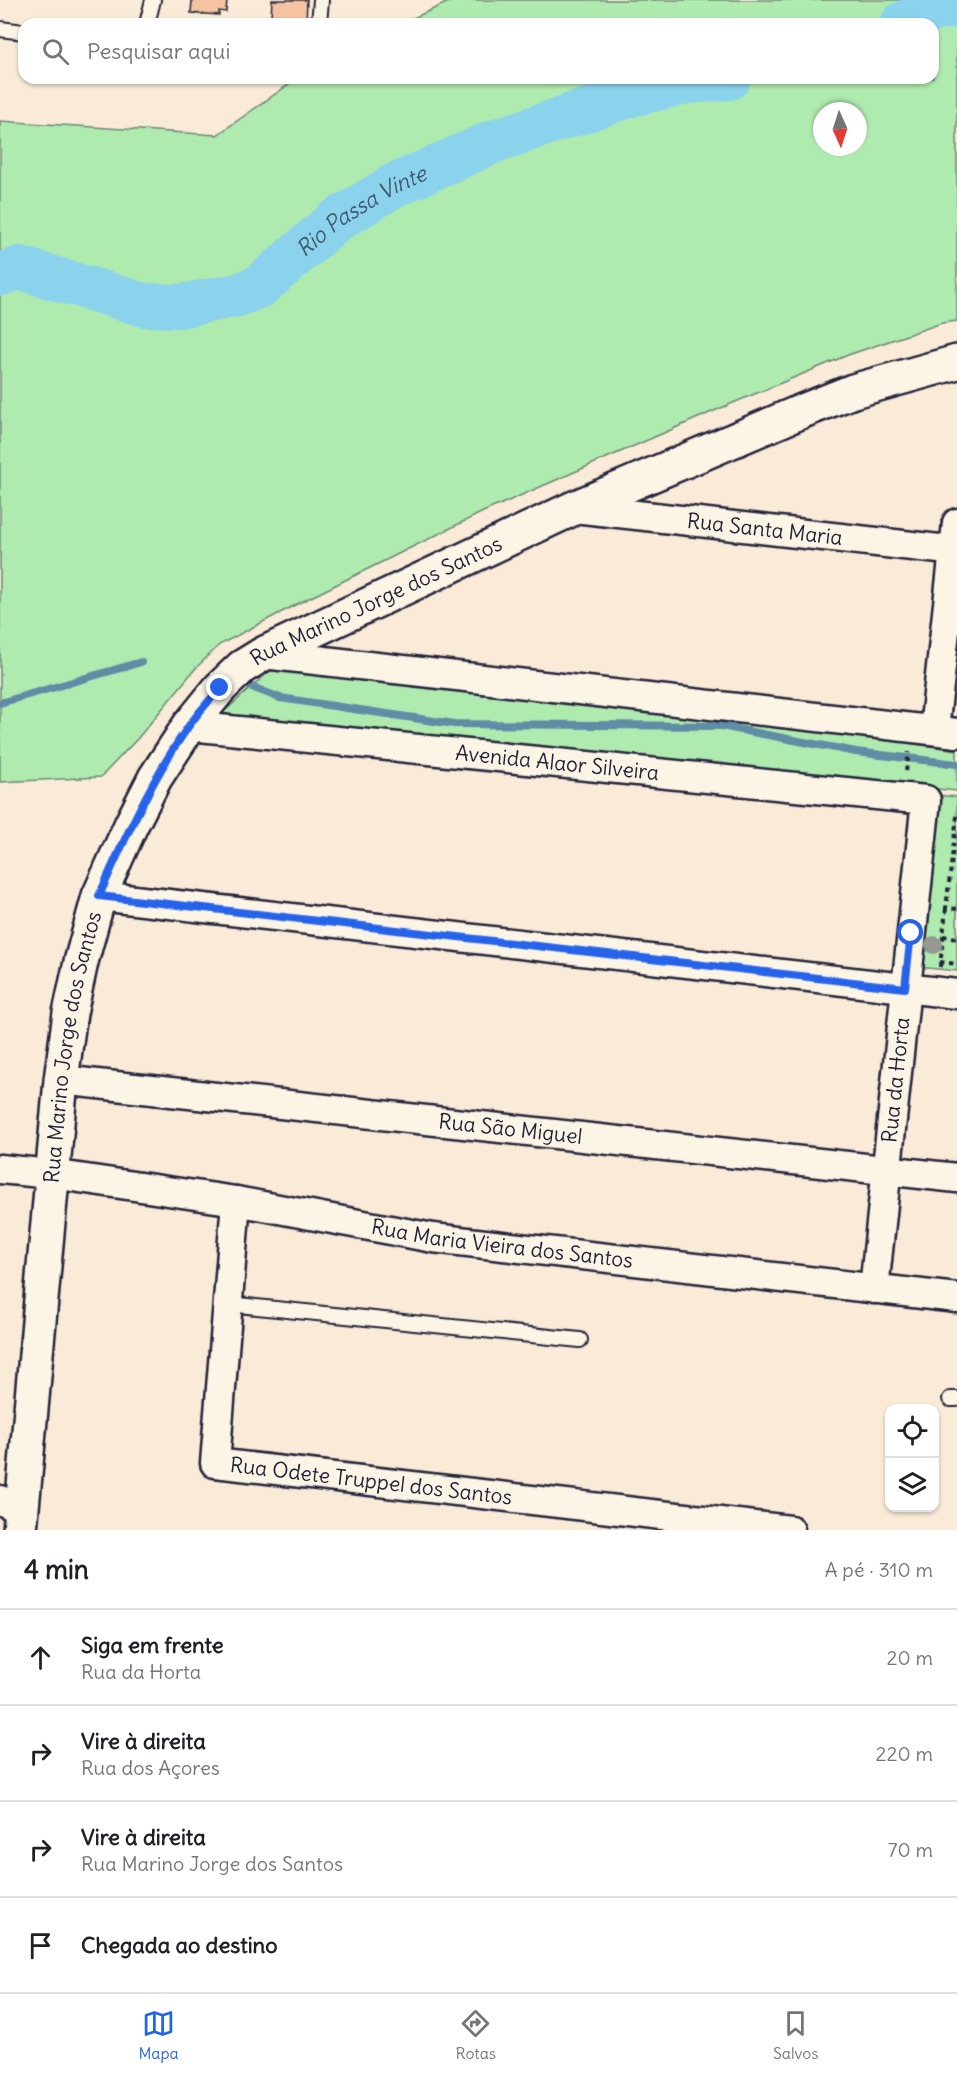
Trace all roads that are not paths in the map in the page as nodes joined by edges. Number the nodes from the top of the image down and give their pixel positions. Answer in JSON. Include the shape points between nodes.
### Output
{"nodes":[{"id":1,"x":153,"y":0,"type":"edge"},
{"id":2,"x":321,"y":0,"type":"edge"},
{"id":3,"x":148,"y":18,"type":"edge"},
{"id":4,"x":320,"y":18,"type":"edge"},
{"id":5,"x":0,"y":29,"type":"edge"},
{"id":6,"x":18,"y":31,"type":"edge"},
{"id":7,"x":957,"y":362,"type":"edge"},
{"id":8,"x":574,"y":508,"type":"junction"},
{"id":9,"x":957,"y":523,"type":"edge"},
{"id":10,"x":956,"y":551,"type":"edge"},
{"id":11,"x":263,"y":654,"type":"junction"},
{"id":12,"x":189,"y":726,"type":"junction"},
{"id":13,"x":934,"y":730,"type":"edge"},
{"id":14,"x":914,"y":799,"type":"joint"},
{"id":15,"x":99,"y":896,"type":"junction"},
{"id":16,"x":905,"y":988,"type":"junction"},
{"id":17,"x":947,"y":993,"type":"edge"},
{"id":18,"x":61,"y":1080,"type":"junction"},
{"id":19,"x":0,"y":1169,"type":"edge"},
{"id":20,"x":887,"y":1170,"type":"junction"},
{"id":21,"x":52,"y":1174,"type":"junction"},
{"id":22,"x":957,"y":1178,"type":"edge"},
{"id":23,"x":236,"y":1201,"type":"junction"},
{"id":24,"x":874,"y":1289,"type":"junction"},
{"id":25,"x":957,"y":1298,"type":"edge"},
{"id":26,"x":228,"y":1304,"type":"junction"},
{"id":27,"x":580,"y":1340,"type":"dead end"},
{"id":28,"x":14,"y":1513,"type":"edge"},
{"id":29,"x":790,"y":1530,"type":"edge"}],
"edges":[{"from":1,"to":3,"type":"lane"},
{"from":2,"to":4,"type":"lane"},
{"from":5,"to":6,"type":"lane"},
{"from":7,"to":8,"type":"street","name":"Rua Marino Jorge dos Santos","via":[[854,391]]},
{"from":8,"to":10,"type":"street","name":"Rua Santa Maria"},
{"from":8,"to":11,"type":"street","name":"Rua Marino Jorge dos Santos"},
{"from":9,"to":10,"type":"street"},
{"from":10,"to":13,"type":"street"},
{"from":11,"to":12,"type":"street","name":"Rua Marino Jorge dos Santos","via":[[220,688]]},
{"from":11,"to":13,"type":"street"},
{"from":12,"to":14,"type":"street","name":"Avenida Alaor Silveira"},
{"from":12,"to":15,"type":"street","name":"Rua Marino Jorge dos Santos","via":[[155,778]]},
{"from":14,"to":16,"type":"street","name":"Rua da Horta"},
{"from":15,"to":16,"type":"street"},
{"from":15,"to":18,"type":"street","name":"Rua Marino Jorge dos Santos","via":[[72,1003]]},
{"from":16,"to":17,"type":"street"},
{"from":16,"to":20,"type":"street","name":"Rua da Horta"},
{"from":18,"to":20,"type":"street","name":"Rua São Miguel"},
{"from":18,"to":21,"type":"street","name":"Rua Marino Jorge dos Santos"},
{"from":19,"to":21,"type":"street","name":"Rua Maria Vieira dos Santos"},
{"from":20,"to":22,"type":"street","name":"Rua São Miguel"},
{"from":20,"to":24,"type":"street","name":"Rua da Horta"},
{"from":21,"to":23,"type":"street","name":"Rua Maria Vieira dos Santos"},
{"from":21,"to":28,"type":"street","name":"Rua Marino Jorge dos Santos"},
{"from":23,"to":24,"type":"street","name":"Rua Maria Vieira dos Santos","via":[[433,1238]]},
{"from":23,"to":26,"type":"street","name":"Rua Odete Truppel dos Santos"},
{"from":24,"to":25,"type":"street","name":"Rua Maria Vieira dos Santos"},
{"from":26,"to":27,"type":"lane"},
{"from":26,"to":29,"type":"street","name":"Rua Odete Truppel dos Santos","via":[[214,1463]]}]}
